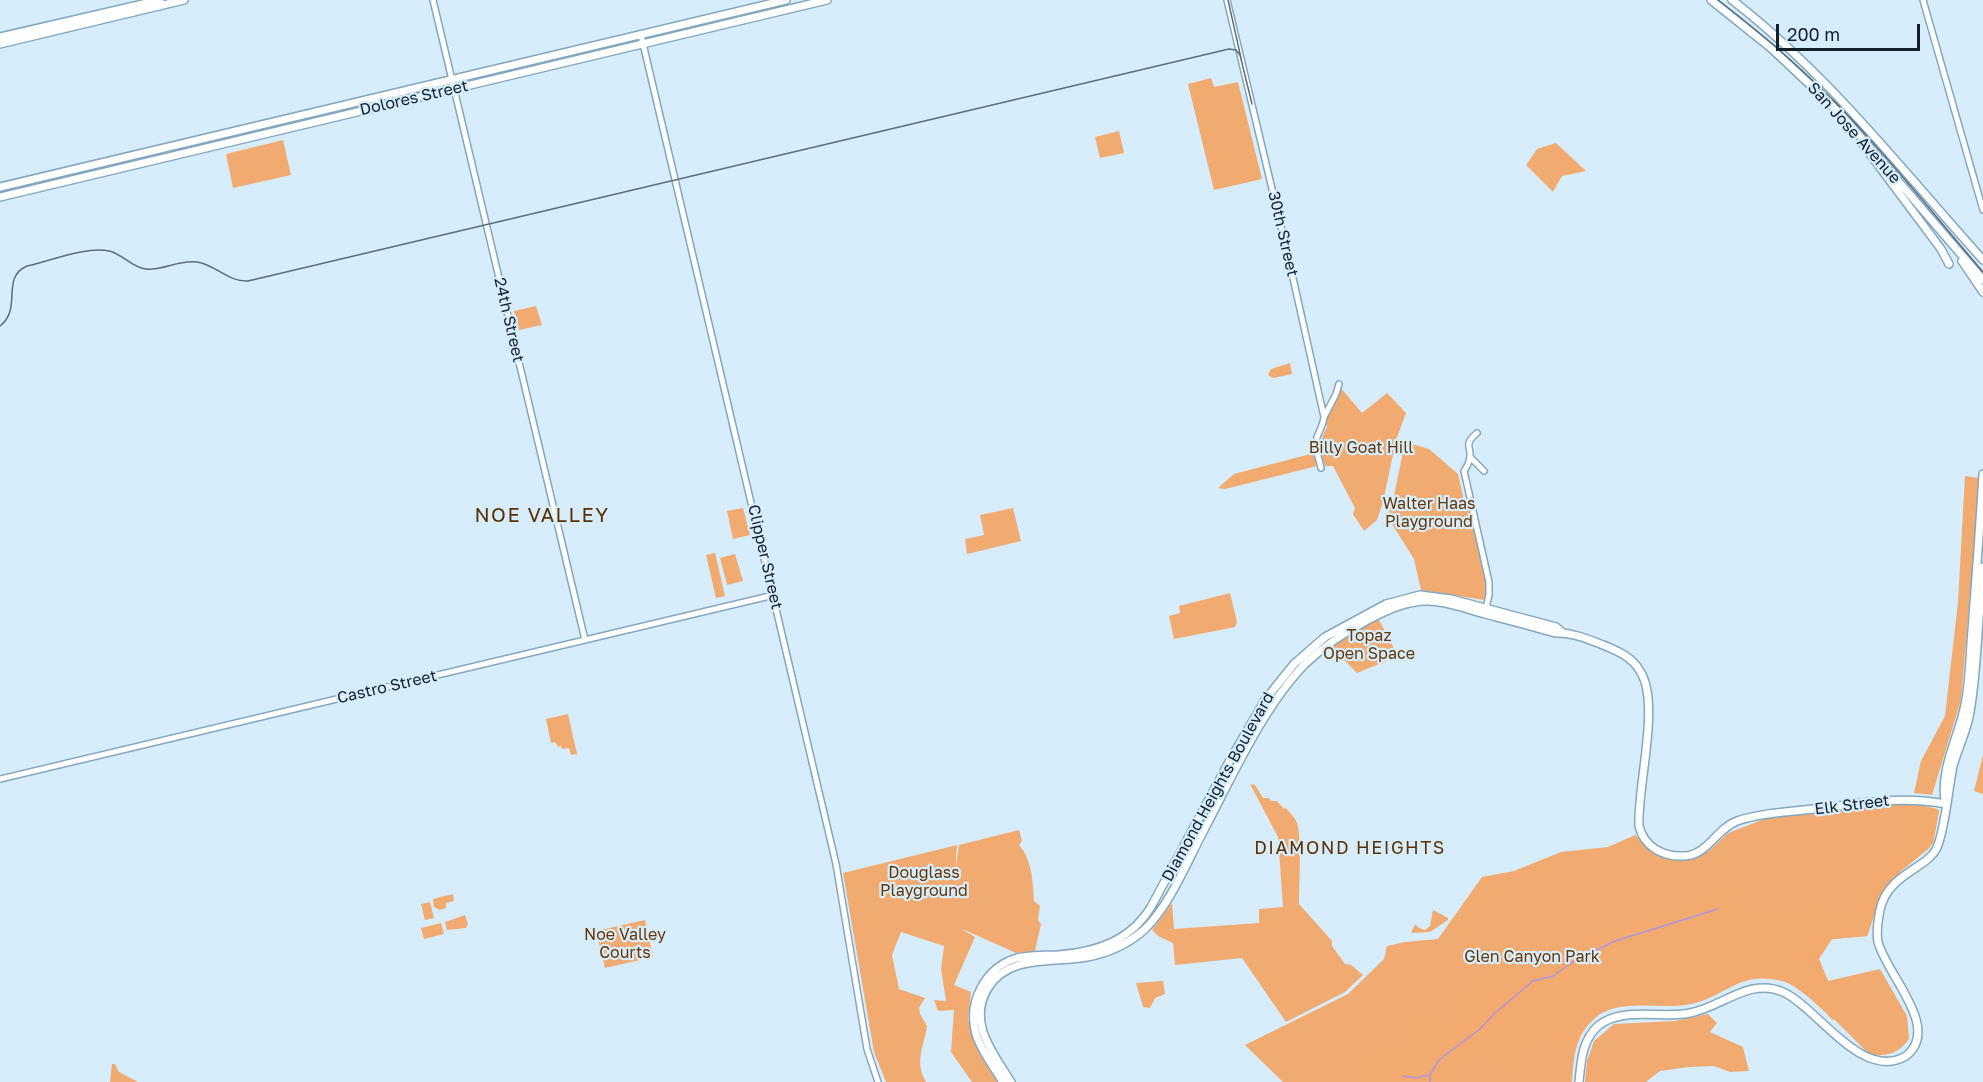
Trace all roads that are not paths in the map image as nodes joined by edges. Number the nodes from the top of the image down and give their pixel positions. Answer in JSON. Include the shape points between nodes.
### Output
{"nodes":[{"id":1,"x":160,"y":0,"type":"edge"},
{"id":2,"x":184,"y":0,"type":"edge"},
{"id":3,"x":433,"y":0,"type":"edge"},
{"id":4,"x":786,"y":0,"type":"edge"},
{"id":5,"x":827,"y":0,"type":"edge"},
{"id":6,"x":1227,"y":0,"type":"edge"},
{"id":7,"x":1711,"y":0,"type":"edge"},
{"id":8,"x":1732,"y":0,"type":"edge"},
{"id":9,"x":1923,"y":0,"type":"edge"},
{"id":10,"x":765,"y":2,"type":"edge"},
{"id":11,"x":767,"y":14,"type":"junction"},
{"id":12,"x":640,"y":35,"type":"junction"},
{"id":13,"x":0,"y":38,"type":"edge"},
{"id":14,"x":0,"y":44,"type":"edge"},
{"id":15,"x":643,"y":44,"type":"junction"},
{"id":16,"x":452,"y":79,"type":"junction"},
{"id":17,"x":454,"y":89,"type":"junction"},
{"id":18,"x":1855,"y":130,"type":"junction"},
{"id":19,"x":139,"y":154,"type":"junction"},
{"id":20,"x":141,"y":163,"type":"junction"},
{"id":21,"x":0,"y":187,"type":"edge"},
{"id":22,"x":0,"y":196,"type":"edge"},
{"id":23,"x":1922,"y":209,"type":"junction"},
{"id":24,"x":1983,"y":210,"type":"edge"},
{"id":25,"x":1983,"y":258,"type":"edge"},
{"id":26,"x":1949,"y":264,"type":"dead end"},
{"id":27,"x":1983,"y":280,"type":"edge"},
{"id":28,"x":1983,"y":292,"type":"edge"},
{"id":29,"x":1339,"y":384,"type":"dead end"},
{"id":30,"x":1324,"y":417,"type":"junction"},
{"id":31,"x":1477,"y":433,"type":"dead end"},
{"id":32,"x":1470,"y":457,"type":"junction"},
{"id":33,"x":1322,"y":468,"type":"dead end"},
{"id":34,"x":1484,"y":471,"type":"dead end"},
{"id":35,"x":1983,"y":474,"type":"edge"},
{"id":36,"x":1983,"y":567,"type":"edge"},
{"id":37,"x":774,"y":595,"type":"junction"},
{"id":38,"x":1486,"y":608,"type":"junction"},
{"id":39,"x":1562,"y":632,"type":"junction"},
{"id":40,"x":585,"y":640,"type":"junction"},
{"id":41,"x":1947,"y":762,"type":"junction"},
{"id":42,"x":0,"y":779,"type":"edge"},
{"id":43,"x":1936,"y":802,"type":"junction"},
{"id":44,"x":1946,"y":804,"type":"junction"},
{"id":45,"x":1759,"y":816,"type":"joint"},
{"id":46,"x":878,"y":1082,"type":"edge"},
{"id":47,"x":1003,"y":1082,"type":"edge"},
{"id":48,"x":1011,"y":1082,"type":"edge"},
{"id":49,"x":1579,"y":1082,"type":"edge"}],
"edges":[{"from":1,"to":13,"type":"main road"},
{"from":2,"to":14,"type":"main road"},
{"from":3,"to":16,"type":"street","name":"24th Street"},
{"from":4,"to":10,"type":"main road","name":"Dolores Street"},
{"from":5,"to":11,"type":"main road","name":"Dolores Street"},
{"from":6,"to":30,"type":"street","name":"30th Street"},
{"from":7,"to":18,"type":"main road","name":"San Jose Avenue","via":[[1798,73]]},
{"from":8,"to":25,"type":"main road","name":"San Jose Avenue","via":[[1778,38],[1856,114]]},
{"from":9,"to":24,"type":"street"},
{"from":10,"to":11,"type":"street"},
{"from":10,"to":12,"type":"main road","name":"Dolores Street"},
{"from":11,"to":15,"type":"main road","name":"Dolores Street"},
{"from":12,"to":15,"type":"street","name":"Clipper Street"},
{"from":12,"to":16,"type":"main road","name":"Dolores Street"},
{"from":15,"to":17,"type":"main road","name":"Dolores Street"},
{"from":15,"to":37,"type":"street","name":"Clipper Street"},
{"from":16,"to":17,"type":"street","name":"24th Street"},
{"from":16,"to":19,"type":"main road","name":"Dolores Street"},
{"from":17,"to":20,"type":"main road","name":"Dolores Street"},
{"from":17,"to":40,"type":"street","name":"24th Street"},
{"from":18,"to":23,"type":"main road","name":"San Jose Avenue"},
{"from":18,"to":26,"type":"main road"},
{"from":19,"to":20,"type":"main road"},
{"from":19,"to":21,"type":"main road","name":"Dolores Street"},
{"from":20,"to":22,"type":"main road","name":"Dolores Street"},
{"from":23,"to":27,"type":"main road","name":"San Jose Avenue"},
{"from":23,"to":28,"type":"main road"},
{"from":29,"to":30,"type":"street"},
{"from":30,"to":33,"type":"street","via":[[1316,450]]},
{"from":31,"to":32,"type":"street","via":[[1467,444]]},
{"from":32,"to":34,"type":"street"},
{"from":32,"to":38,"type":"street","via":[[1464,471],[1490,582]]},
{"from":35,"to":41,"type":"main road","via":[[1966,699]]},
{"from":36,"to":44,"type":"main road","via":[[1970,711]]},
{"from":37,"to":40,"type":"street","name":"Castro Street"},
{"from":37,"to":46,"type":"street","name":"Clipper Street","via":[[836,864],[865,1039]]},
{"from":38,"to":39,"type":"main road","name":"Diamond Heights Boulevard"},
{"from":38,"to":47,"type":"main road","name":"Diamond Heights Boulevard","via":[[1434,596],[1400,599],[1333,632],[1294,664],[1255,717],[1152,907],[1137,926],[1114,943],[1091,951],[1013,960],[987,979],[977,999],[975,1028]]},
{"from":39,"to":45,"type":"main road","name":"Diamond Heights Boulevard","via":[[1628,657],[1646,682],[1649,711],[1638,820],[1648,844],[1668,854],[1693,855],[1731,824]]},
{"from":39,"to":48,"type":"main road","name":"Diamond Heights Boulevard","via":[[1442,602],[1421,602],[1384,612],[1322,649],[1300,669],[1274,706],[1149,925],[1126,943],[1105,952],[1078,959],[1020,964],[1005,970],[991,983],[982,1000],[980,1027]]},
{"from":40,"to":42,"type":"street","name":"Castro Street"},
{"from":41,"to":43,"type":"main road"},
{"from":41,"to":44,"type":"main road"},
{"from":43,"to":44,"type":"main road","name":"Elk Street"},
{"from":43,"to":45,"type":"main road","name":"Elk Street","via":[[1879,800]]},
{"from":44,"to":49,"type":"main road","via":[[1937,849],[1900,878],[1880,910],[1880,949],[1918,1025],[1914,1048],[1900,1060],[1882,1065],[1861,1059],[1792,997],[1760,988],[1693,1012],[1608,1020],[1596,1028],[1585,1045]]}]}
